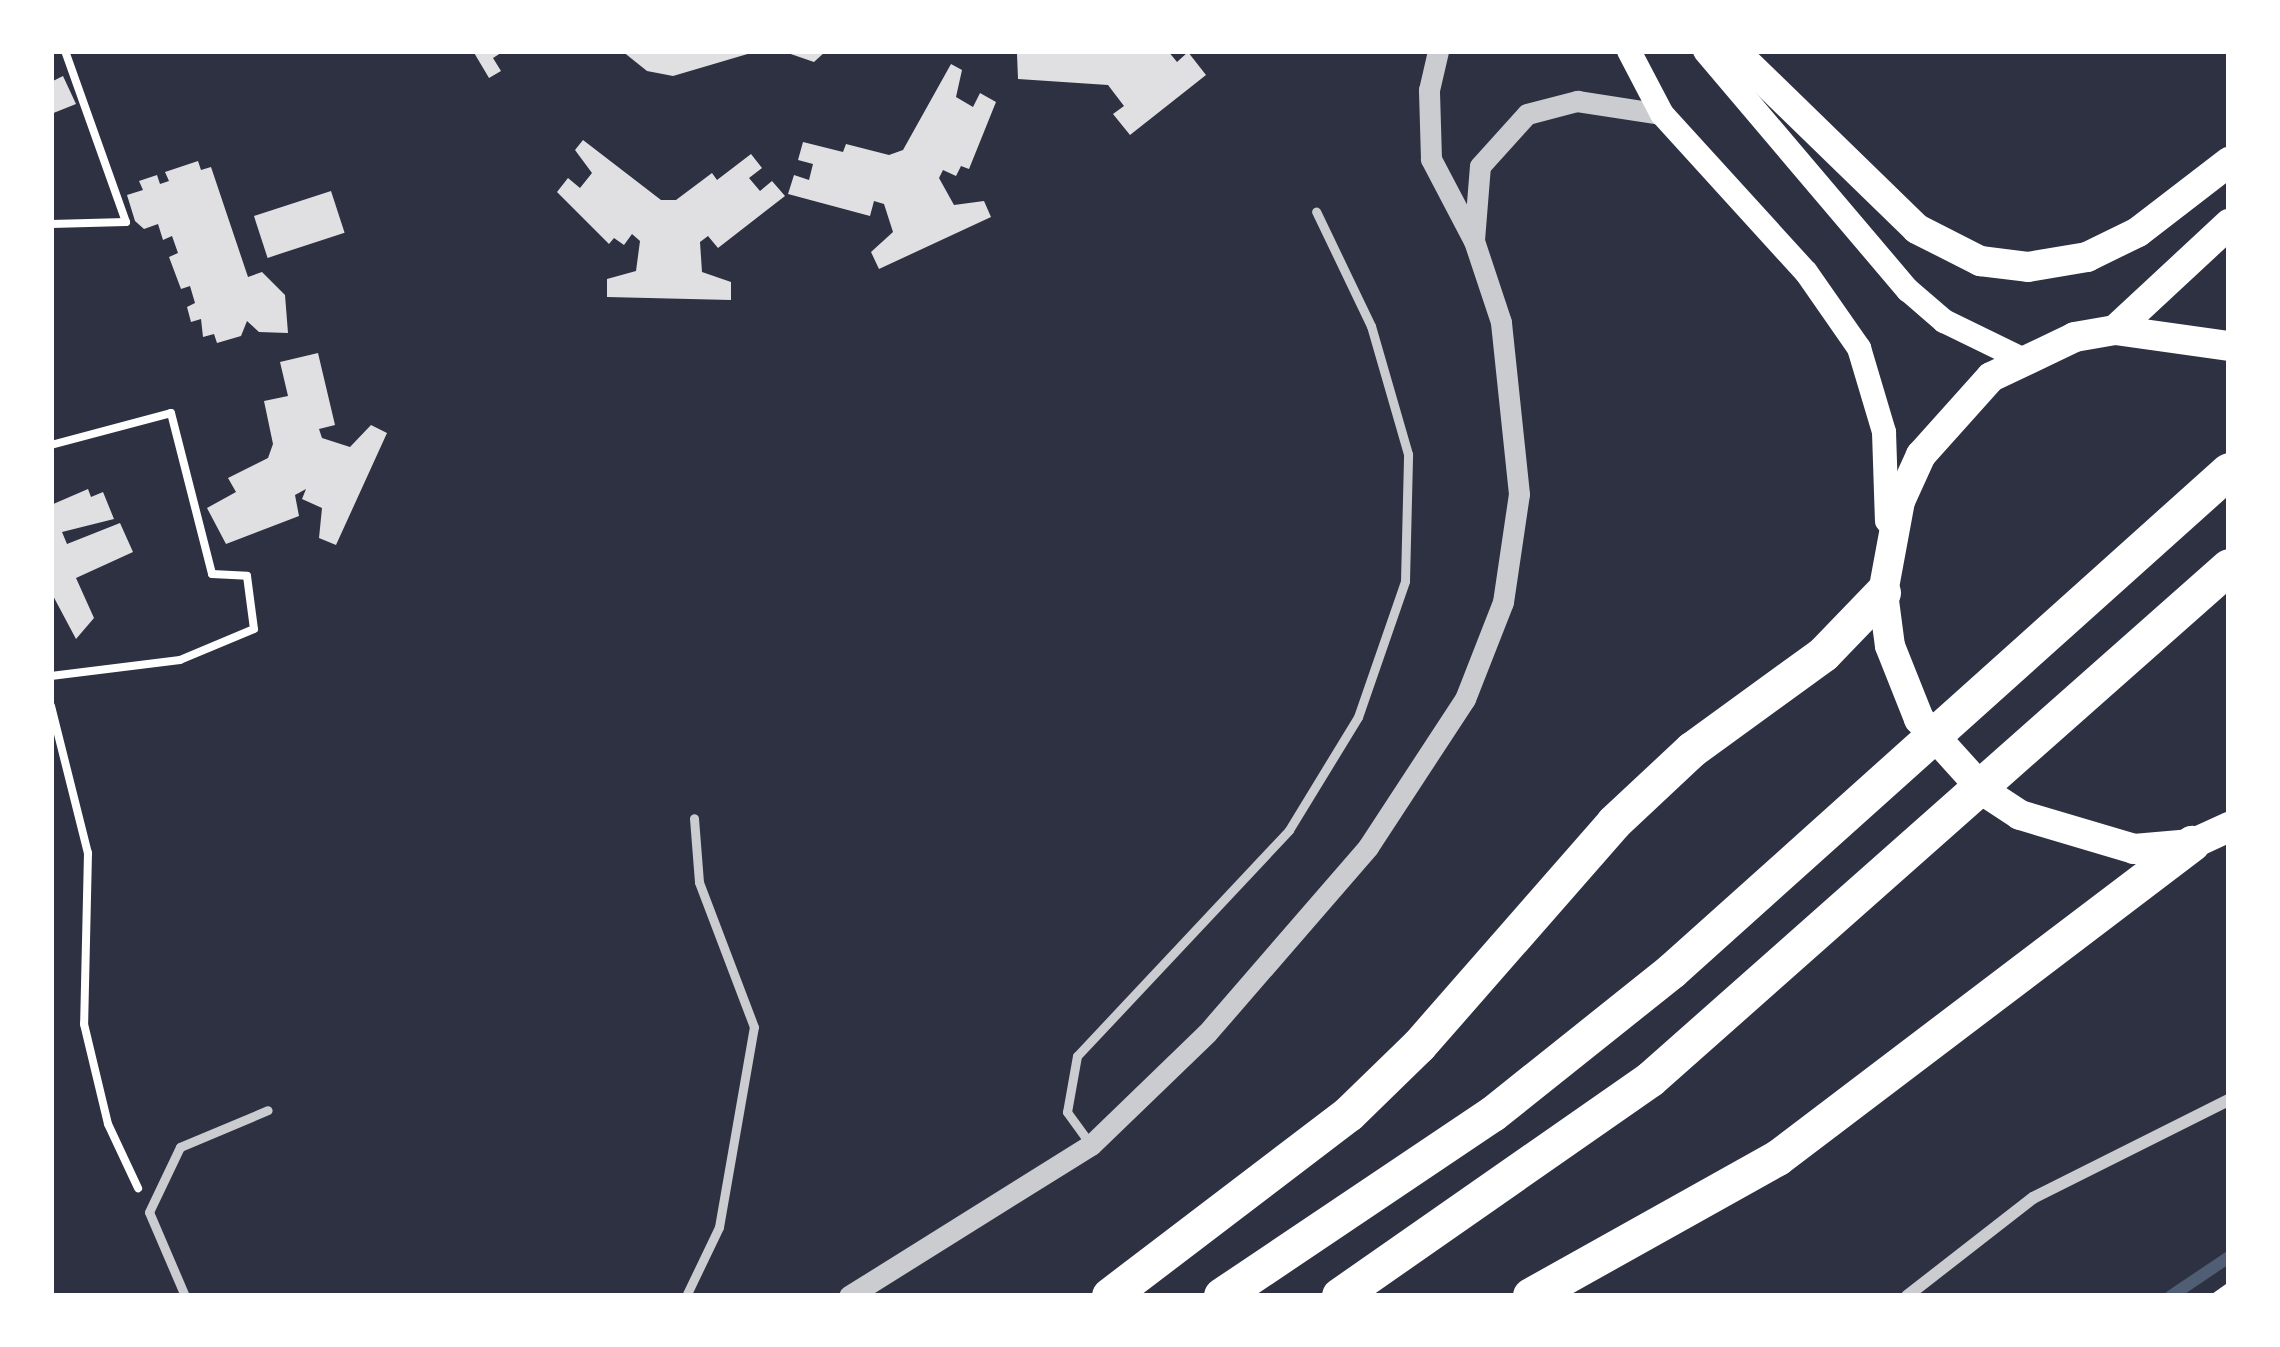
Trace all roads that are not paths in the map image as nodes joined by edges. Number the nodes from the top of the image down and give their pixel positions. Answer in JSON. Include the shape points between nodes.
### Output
{"nodes":[{"id":1,"x":1438,"y":51,"type":"edge"},
{"id":2,"x":1629,"y":51,"type":"edge"},
{"id":3,"x":1705,"y":51,"type":"edge"},
{"id":4,"x":1734,"y":51,"type":"edge"},
{"id":5,"x":1662,"y":114,"type":"junction"},
{"id":6,"x":2229,"y":162,"type":"edge"},
{"id":7,"x":1316,"y":211,"type":"dead end"},
{"id":8,"x":2229,"y":224,"type":"edge"},
{"id":9,"x":1474,"y":241,"type":"junction"},
{"id":10,"x":2115,"y":330,"type":"junction"},
{"id":11,"x":2229,"y":346,"type":"edge"},
{"id":12,"x":2020,"y":358,"type":"junction"},
{"id":13,"x":2229,"y":471,"type":"edge"},
{"id":14,"x":1886,"y":554,"type":"junction"},
{"id":15,"x":2229,"y":567,"type":"edge"},
{"id":16,"x":1883,"y":593,"type":"junction"},
{"id":17,"x":694,"y":818,"type":"dead end"},
{"id":18,"x":2229,"y":827,"type":"edge"},
{"id":19,"x":2192,"y":844,"type":"junction"},
{"id":20,"x":2229,"y":1100,"type":"edge"},
{"id":21,"x":268,"y":1110,"type":"dead end"},
{"id":22,"x":1091,"y":1144,"type":"junction"},
{"id":23,"x":184,"y":1296,"type":"edge"},
{"id":24,"x":686,"y":1296,"type":"edge"},
{"id":25,"x":849,"y":1296,"type":"edge"},
{"id":26,"x":1110,"y":1296,"type":"edge"},
{"id":27,"x":1222,"y":1296,"type":"edge"},
{"id":28,"x":1340,"y":1296,"type":"edge"},
{"id":29,"x":1531,"y":1296,"type":"edge"},
{"id":30,"x":1907,"y":1296,"type":"edge"}],
"edges":[{"from":1,"to":9,"type":"street","via":[[1429,90],[1431,159]]},
{"from":2,"to":5,"type":"main road"},
{"from":3,"to":12,"type":"main road","via":[[1908,290],[1944,321]]},
{"from":4,"to":6,"type":"main road","via":[[1917,230],[1980,261],[2028,267],[2086,256],[2138,232]]},
{"from":5,"to":9,"type":"street","via":[[1577,100],[1527,114],[1480,166]]},
{"from":5,"to":14,"type":"main road","via":[[1806,272],[1858,348],[1884,432]]},
{"from":7,"to":22,"type":"lane","via":[[1371,326],[1408,454],[1405,581],[1358,717],[1289,830],[1077,1056],[1066,1112]]},
{"from":8,"to":10,"type":"main road"},
{"from":9,"to":22,"type":"street","via":[[1502,322],[1519,494],[1503,602],[1465,699],[1368,847],[1207,1033]]},
{"from":10,"to":11,"type":"main road"},
{"from":10,"to":12,"type":"main road"},
{"from":12,"to":14,"type":"main road","via":[[1954,411],[1921,455]]},
{"from":13,"to":27,"type":"highway","via":[[1672,971],[1493,1114]]},
{"from":14,"to":16,"type":"main road"},
{"from":15,"to":28,"type":"highway","via":[[1651,1079]]},
{"from":16,"to":19,"type":"main road","via":[[1903,689],[1956,764],[2020,815],[2091,842]]},
{"from":16,"to":26,"type":"highway","via":[[1824,654],[1692,750],[1614,824],[1348,1114]]},
{"from":17,"to":24,"type":"lane","via":[[699,882],[754,1027],[719,1227]]},
{"from":18,"to":19,"type":"main road"},
{"from":19,"to":29,"type":"highway","via":[[1778,1158]]},
{"from":20,"to":30,"type":"street","via":[[2033,1198]]},
{"from":21,"to":23,"type":"lane","via":[[179,1147],[149,1212]]},
{"from":22,"to":25,"type":"street"}]}
